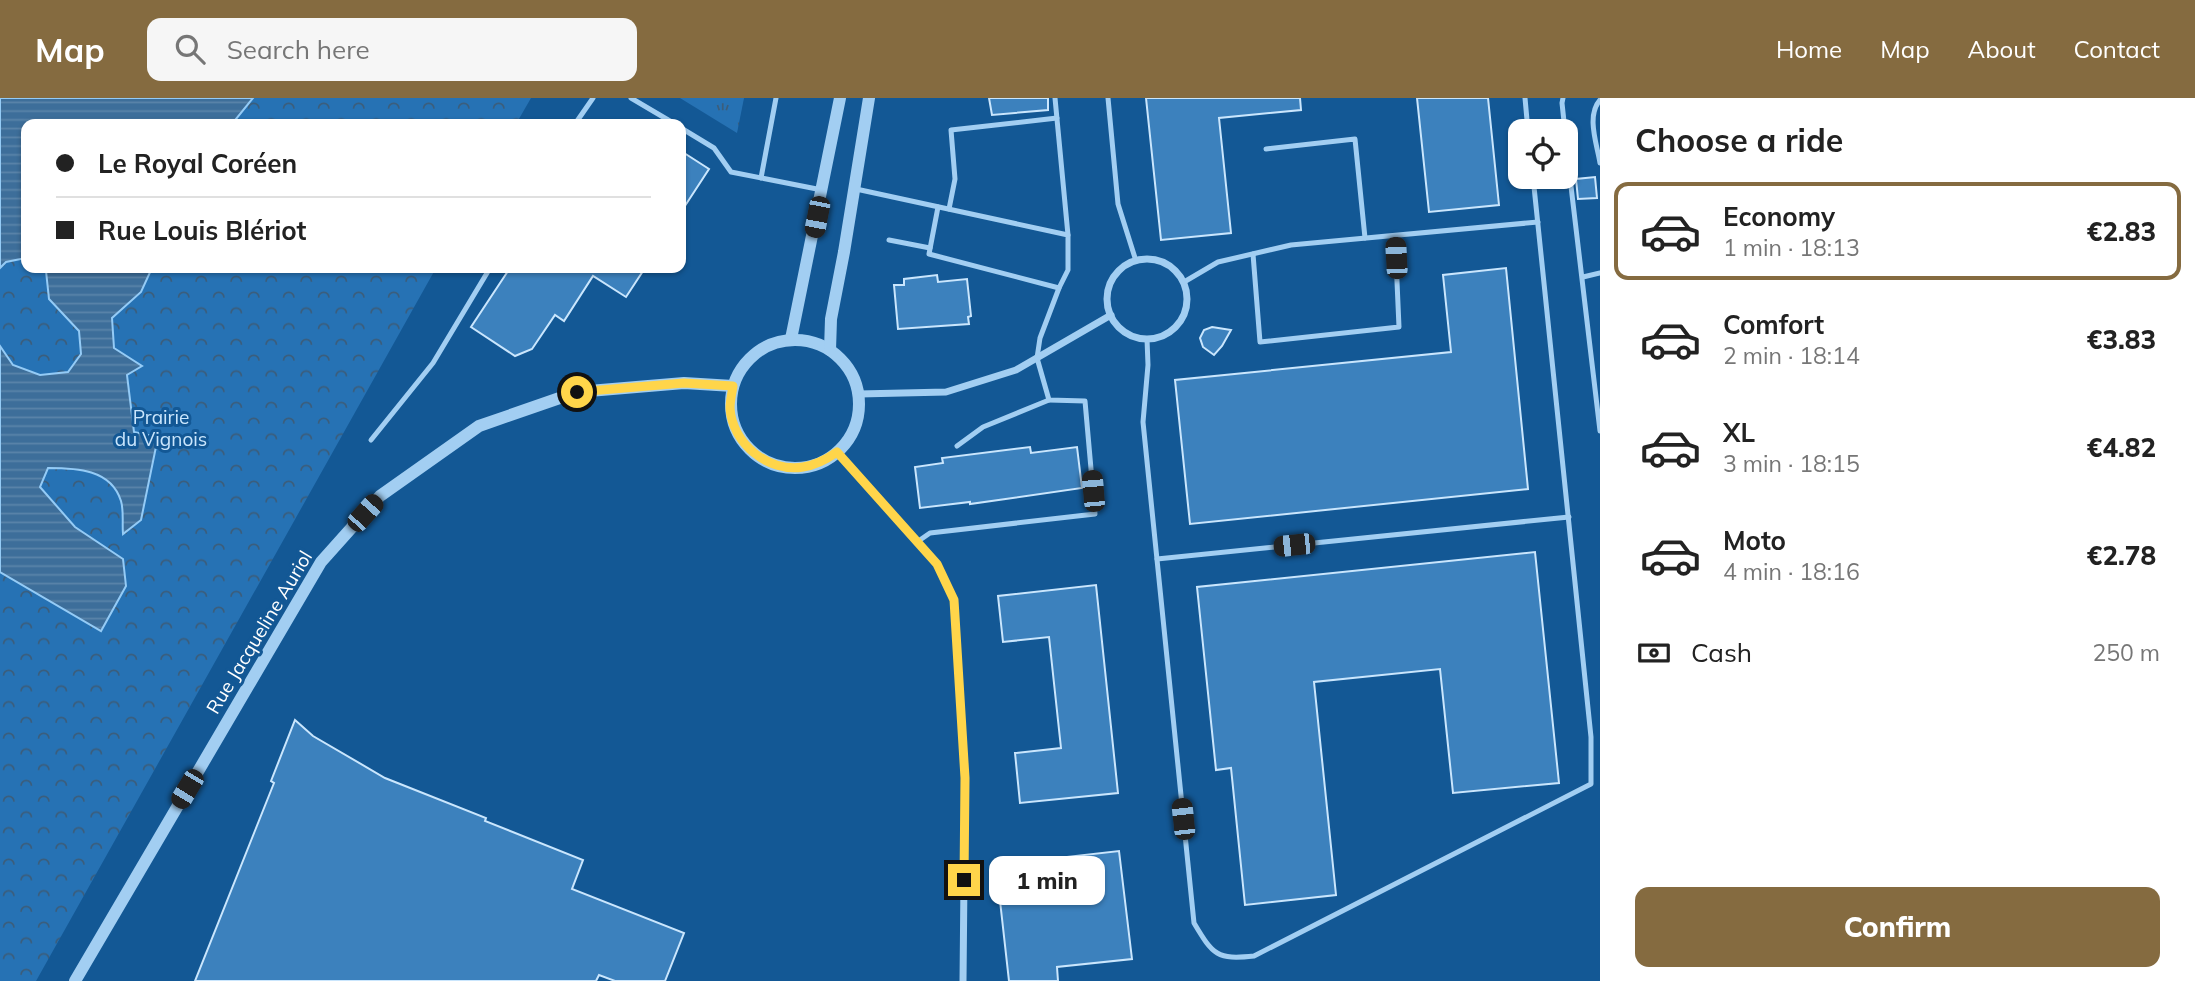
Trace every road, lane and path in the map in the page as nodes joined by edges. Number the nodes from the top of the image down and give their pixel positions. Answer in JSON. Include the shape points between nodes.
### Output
{"nodes":[{"id":1,"x":593,"y":98,"type":"edge"},
{"id":2,"x":631,"y":98,"type":"edge"},
{"id":3,"x":776,"y":98,"type":"edge"},
{"id":4,"x":840,"y":98,"type":"edge"},
{"id":5,"x":869,"y":98,"type":"edge"},
{"id":6,"x":1055,"y":98,"type":"edge"},
{"id":7,"x":1108,"y":98,"type":"edge"},
{"id":8,"x":1525,"y":98,"type":"edge"},
{"id":9,"x":1563,"y":98,"type":"edge"},
{"id":10,"x":1600,"y":100,"type":"edge"},
{"id":11,"x":644,"y":101,"type":"edge"},
{"id":12,"x":1057,"y":118,"type":"junction"},
{"id":13,"x":578,"y":119,"type":"edge"},
{"id":14,"x":668,"y":119,"type":"edge"},
{"id":15,"x":1527,"y":119,"type":"edge"},
{"id":16,"x":1564,"y":119,"type":"edge"},
{"id":17,"x":686,"y":131,"type":"edge"},
{"id":18,"x":1266,"y":149,"type":"dead end"},
{"id":19,"x":1600,"y":163,"type":"edge"},
{"id":20,"x":761,"y":178,"type":"junction"},
{"id":21,"x":853,"y":188,"type":"junction"},
{"id":22,"x":1534,"y":189,"type":"edge"},
{"id":23,"x":1572,"y":189,"type":"edge"},
{"id":24,"x":822,"y":190,"type":"junction"},
{"id":25,"x":938,"y":207,"type":"junction"},
{"id":26,"x":949,"y":209,"type":"junction"},
{"id":27,"x":1538,"y":222,"type":"junction"},
{"id":28,"x":1068,"y":235,"type":"junction"},
{"id":29,"x":1395,"y":236,"type":"junction"},
{"id":30,"x":1365,"y":238,"type":"junction"},
{"id":31,"x":889,"y":240,"type":"dead end"},
{"id":32,"x":930,"y":248,"type":"junction"},
{"id":33,"x":1253,"y":254,"type":"junction"},
{"id":34,"x":1136,"y":261,"type":"junction"},
{"id":35,"x":487,"y":273,"type":"edge"},
{"id":36,"x":1600,"y":273,"type":"edge"},
{"id":37,"x":1583,"y":277,"type":"junction"},
{"id":38,"x":1184,"y":282,"type":"junction"},
{"id":39,"x":1059,"y":288,"type":"junction"},
{"id":40,"x":1111,"y":316,"type":"junction"},
{"id":41,"x":791,"y":339,"type":"junction"},
{"id":42,"x":1147,"y":339,"type":"junction"},
{"id":43,"x":830,"y":350,"type":"junction"},
{"id":44,"x":1037,"y":358,"type":"junction"},
{"id":45,"x":733,"y":386,"type":"junction"},
{"id":46,"x":859,"y":394,"type":"junction"},
{"id":47,"x":1049,"y":400,"type":"junction"},
{"id":48,"x":1600,"y":431,"type":"edge"},
{"id":49,"x":371,"y":440,"type":"dead end"},
{"id":50,"x":957,"y":446,"type":"dead end"},
{"id":51,"x":837,"y":452,"type":"junction"},
{"id":52,"x":1569,"y":517,"type":"junction"},
{"id":53,"x":917,"y":542,"type":"junction"},
{"id":54,"x":1157,"y":559,"type":"junction"},
{"id":55,"x":75,"y":981,"type":"edge"},
{"id":56,"x":963,"y":981,"type":"edge"}],
"edges":[{"from":1,"to":13,"type":"lane"},
{"from":2,"to":11,"type":"lane"},
{"from":3,"to":20,"type":"lane"},
{"from":4,"to":24,"type":"street"},
{"from":5,"to":21,"type":"street"},
{"from":6,"to":12,"type":"lane"},
{"from":7,"to":34,"type":"lane","via":[[1118,204]]},
{"from":8,"to":15,"type":"lane"},
{"from":9,"to":16,"type":"lane"},
{"from":10,"to":19,"type":"lane","via":[[1592,117]]},
{"from":11,"to":14,"type":"lane"},
{"from":12,"to":26,"type":"lane","via":[[951,130],[955,179]]},
{"from":12,"to":28,"type":"lane"},
{"from":17,"to":20,"type":"lane","via":[[714,148],[731,172]]},
{"from":18,"to":30,"type":"lane","via":[[1354,139]]},
{"from":20,"to":24,"type":"lane"},
{"from":21,"to":25,"type":"lane"},
{"from":21,"to":43,"type":"street"},
{"from":22,"to":27,"type":"lane"},
{"from":23,"to":37,"type":"lane"},
{"from":24,"to":41,"type":"street"},
{"from":25,"to":26,"type":"lane"},
{"from":25,"to":32,"type":"lane"},
{"from":26,"to":28,"type":"lane"},
{"from":27,"to":29,"type":"lane"},
{"from":27,"to":52,"type":"lane"},
{"from":28,"to":39,"type":"lane","via":[[1068,270]]},
{"from":29,"to":30,"type":"lane"},
{"from":29,"to":33,"type":"lane","via":[[1399,327],[1260,342]]},
{"from":30,"to":33,"type":"lane","via":[[1291,245]]},
{"from":31,"to":32,"type":"lane"},
{"from":32,"to":39,"type":"lane","via":[[929,254]]},
{"from":33,"to":38,"type":"lane","via":[[1218,262]]},
{"from":34,"to":38,"type":"street","via":[[1169,265]]},
{"from":34,"to":40,"type":"street","via":[[1117,273],[1111,283]]},
{"from":35,"to":49,"type":"lane","via":[[433,363]]},
{"from":36,"to":37,"type":"lane"},
{"from":37,"to":48,"type":"lane"},
{"from":38,"to":42,"type":"street","via":[[1187,305],[1178,325],[1169,333]]},
{"from":39,"to":44,"type":"lane"},
{"from":40,"to":42,"type":"street","via":[[1126,332]]},
{"from":40,"to":44,"type":"street"},
{"from":41,"to":43,"type":"street"},
{"from":41,"to":45,"type":"street","via":[[759,350],[743,366]]},
{"from":42,"to":54,"type":"lane","via":[[1143,422]]},
{"from":43,"to":46,"type":"street","via":[[853,376]]},
{"from":44,"to":46,"type":"street","via":[[1016,370],[946,392]]},
{"from":44,"to":47,"type":"lane"},
{"from":45,"to":51,"type":"street","via":[[730,408],[736,429],[763,460],[802,467]]},
{"from":45,"to":55,"type":"street","name":"Rue Jacqueline Auriol","via":[[684,383],[577,392],[479,426],[380,496],[321,562]]},
{"from":46,"to":51,"type":"street","via":[[858,417]]},
{"from":47,"to":50,"type":"lane","via":[[984,427]]},
{"from":47,"to":53,"type":"lane","via":[[1085,401],[1095,514],[930,533]]},
{"from":51,"to":53,"type":"street"},
{"from":52,"to":54,"type":"lane"},
{"from":52,"to":54,"type":"lane","via":[[1591,737],[1591,784],[1254,956],[1228,959],[1208,947],[1194,923]]},
{"from":53,"to":56,"type":"street","via":[[937,564],[954,600],[965,778]]}]}
